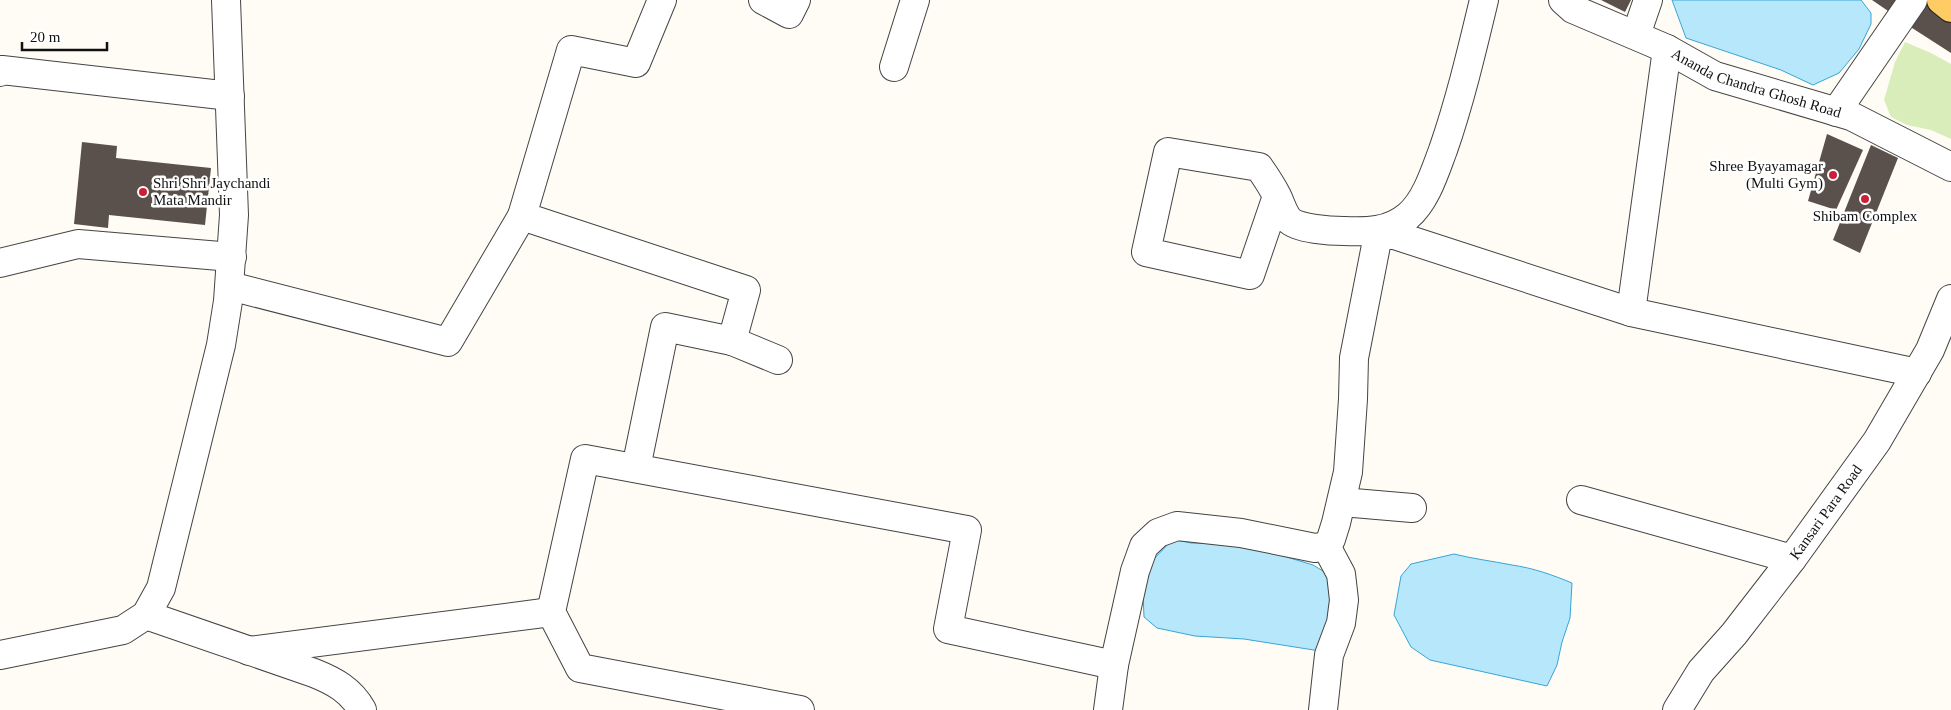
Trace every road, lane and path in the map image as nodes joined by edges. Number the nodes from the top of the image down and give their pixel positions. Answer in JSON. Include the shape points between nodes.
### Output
{"nodes":[{"id":1,"x":226,"y":0,"type":"edge"},
{"id":2,"x":662,"y":0,"type":"edge"},
{"id":3,"x":763,"y":0,"type":"edge"},
{"id":4,"x":796,"y":0,"type":"edge"},
{"id":5,"x":915,"y":0,"type":"edge"},
{"id":6,"x":1484,"y":0,"type":"edge"},
{"id":7,"x":1563,"y":0,"type":"edge"},
{"id":8,"x":1648,"y":0,"type":"edge"},
{"id":9,"x":1913,"y":0,"type":"edge"},
{"id":10,"x":1941,"y":0,"type":"edge"},
{"id":11,"x":1951,"y":8,"type":"edge"},
{"id":12,"x":1636,"y":35,"type":"junction"},
{"id":13,"x":1667,"y":49,"type":"junction"},
{"id":14,"x":894,"y":67,"type":"dead end"},
{"id":15,"x":0,"y":72,"type":"edge"},
{"id":16,"x":230,"y":96,"type":"junction"},
{"id":17,"x":1836,"y":112,"type":"junction"},
{"id":18,"x":1951,"y":167,"type":"edge"},
{"id":19,"x":1277,"y":196,"type":"junction"},
{"id":20,"x":522,"y":216,"type":"junction"},
{"id":21,"x":1380,"y":230,"type":"junction"},
{"id":22,"x":232,"y":257,"type":"junction"},
{"id":23,"x":0,"y":263,"type":"edge"},
{"id":24,"x":230,"y":286,"type":"junction"},
{"id":25,"x":1951,"y":299,"type":"edge"},
{"id":26,"x":1631,"y":312,"type":"junction"},
{"id":27,"x":732,"y":341,"type":"junction"},
{"id":28,"x":778,"y":360,"type":"dead end"},
{"id":29,"x":1916,"y":372,"type":"junction"},
{"id":30,"x":636,"y":468,"type":"junction"},
{"id":31,"x":1581,"y":500,"type":"dead end"},
{"id":32,"x":1342,"y":502,"type":"junction"},
{"id":33,"x":1412,"y":508,"type":"dead end"},
{"id":34,"x":1326,"y":546,"type":"junction"},
{"id":35,"x":1792,"y":559,"type":"junction"},
{"id":36,"x":551,"y":612,"type":"junction"},
{"id":37,"x":146,"y":615,"type":"junction"},
{"id":38,"x":249,"y":651,"type":"junction"},
{"id":39,"x":0,"y":655,"type":"edge"},
{"id":40,"x":1114,"y":665,"type":"junction"},
{"id":41,"x":362,"y":710,"type":"edge"},
{"id":42,"x":800,"y":710,"type":"edge"},
{"id":43,"x":1108,"y":710,"type":"edge"},
{"id":44,"x":1323,"y":710,"type":"edge"},
{"id":45,"x":1677,"y":710,"type":"edge"}],
"edges":[{"from":1,"to":16,"type":"street"},
{"from":2,"to":20,"type":"street","via":[[636,63],[571,50]]},
{"from":3,"to":4,"type":"street","via":[[789,14]]},
{"from":5,"to":14,"type":"street"},
{"from":6,"to":21,"type":"street","via":[[1457,110],[1431,184],[1410,215],[1394,226]]},
{"from":7,"to":12,"type":"street","name":"Ananda Chandra Ghosh Road","via":[[1573,9]]},
{"from":8,"to":12,"type":"street"},
{"from":9,"to":17,"type":"street"},
{"from":10,"to":11,"type":"main road"},
{"from":12,"to":13,"type":"street","name":"Ananda Chandra Ghosh Road"},
{"from":13,"to":17,"type":"street","name":"Ananda Chandra Ghosh Road","via":[[1715,76]]},
{"from":13,"to":26,"type":"street"},
{"from":15,"to":16,"type":"street"},
{"from":16,"to":22,"type":"street","via":[[234,216]]},
{"from":17,"to":18,"type":"street","name":"Ananda Chandra Ghosh Road","via":[[1851,116]]},
{"from":19,"to":19,"type":"street","via":[[1259,167],[1168,152],[1146,252],[1250,275]]},
{"from":19,"to":21,"type":"street","via":[[1290,221],[1302,226],[1344,231]]},
{"from":20,"to":24,"type":"street","via":[[448,342]]},
{"from":20,"to":27,"type":"street","via":[[746,290]]},
{"from":21,"to":26,"type":"street"},
{"from":21,"to":32,"type":"street","via":[[1354,358],[1348,472]]},
{"from":22,"to":23,"type":"street","via":[[78,244]]},
{"from":22,"to":24,"type":"street"},
{"from":24,"to":37,"type":"street","via":[[221,345],[160,588]]},
{"from":25,"to":29,"type":"street","name":"Kansari Para Road","via":[[1930,350]]},
{"from":26,"to":29,"type":"street"},
{"from":27,"to":28,"type":"street"},
{"from":27,"to":30,"type":"street","via":[[666,328]]},
{"from":29,"to":35,"type":"street","name":"Kansari Para Road","via":[[1877,441]]},
{"from":30,"to":36,"type":"street","via":[[585,459]]},
{"from":30,"to":40,"type":"street","via":[[967,530],[948,629]]},
{"from":31,"to":35,"type":"street"},
{"from":32,"to":33,"type":"street"},
{"from":32,"to":34,"type":"street"},
{"from":34,"to":40,"type":"street","via":[[1316,548],[1241,533],[1176,526],[1158,533],[1144,546],[1135,570]]},
{"from":34,"to":44,"type":"street","via":[[1342,574],[1344,600],[1341,622],[1329,654]]},
{"from":35,"to":45,"type":"street","name":"Kansari Para Road","via":[[1701,671]]},
{"from":36,"to":38,"type":"street"},
{"from":36,"to":42,"type":"street","via":[[580,668]]},
{"from":37,"to":38,"type":"street"},
{"from":37,"to":39,"type":"street","via":[[124,630]]},
{"from":38,"to":41,"type":"street","via":[[334,682],[355,698]]},
{"from":40,"to":43,"type":"street"}]}
